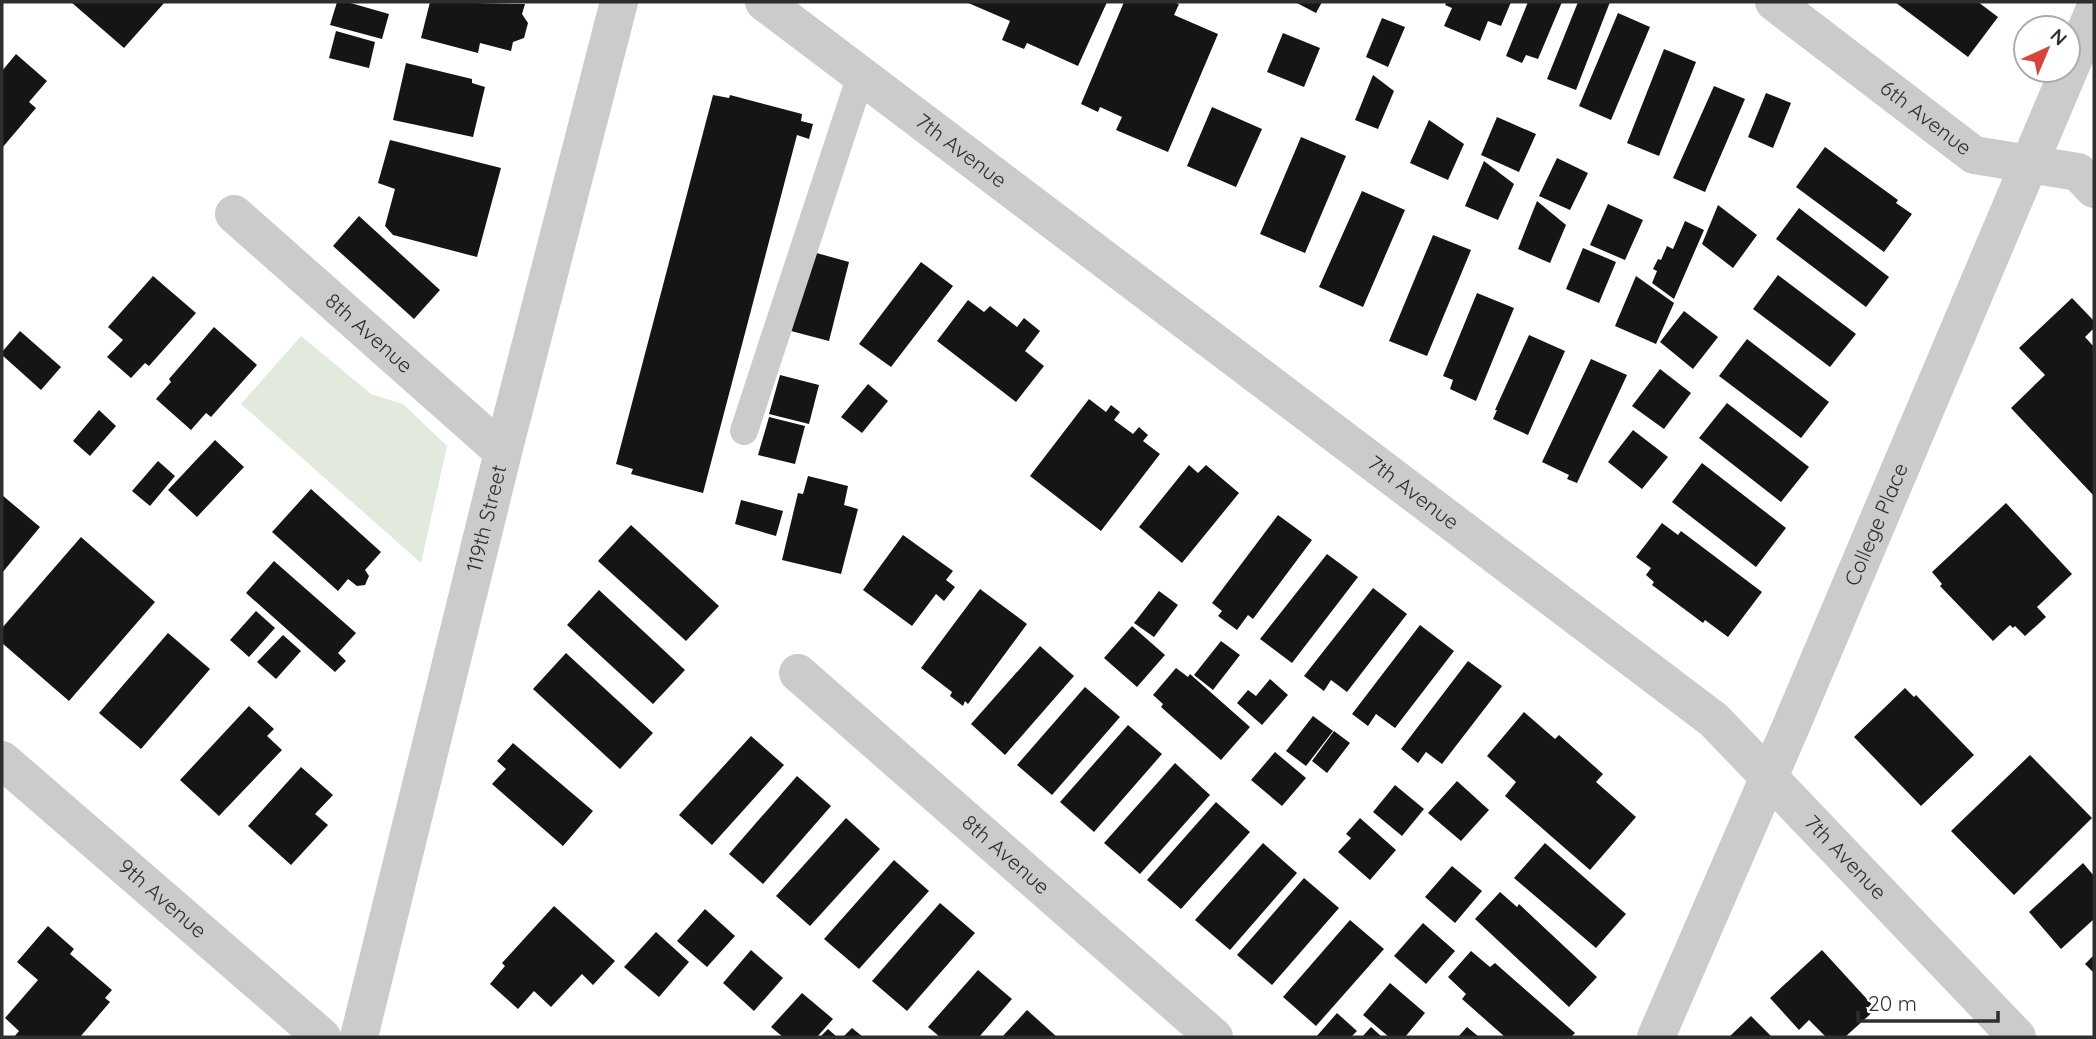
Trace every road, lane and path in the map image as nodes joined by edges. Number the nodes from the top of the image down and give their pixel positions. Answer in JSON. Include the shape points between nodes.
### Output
{"nodes":[{"id":1,"x":620,"y":2,"type":"edge"},
{"id":2,"x":764,"y":2,"type":"edge"},
{"id":3,"x":1774,"y":2,"type":"edge"},
{"id":4,"x":2094,"y":11,"type":"edge"},
{"id":5,"x":861,"y":75,"type":"junction"},
{"id":6,"x":2029,"y":163,"type":"junction"},
{"id":7,"x":2094,"y":189,"type":"edge"},
{"id":8,"x":234,"y":214,"type":"dead end"},
{"id":9,"x":744,"y":431,"type":"dead end"},
{"id":10,"x":503,"y":452,"type":"junction"},
{"id":11,"x":798,"y":673,"type":"dead end"},
{"id":12,"x":2,"y":760,"type":"edge"},
{"id":13,"x":1768,"y":777,"type":"junction"},
{"id":14,"x":322,"y":1037,"type":"edge"},
{"id":15,"x":359,"y":1037,"type":"edge"},
{"id":16,"x":1214,"y":1037,"type":"edge"},
{"id":17,"x":1656,"y":1037,"type":"edge"},
{"id":18,"x":2017,"y":1037,"type":"edge"}],
"edges":[{"from":1,"to":10,"type":"street","name":"119th Street"},
{"from":2,"to":5,"type":"street","name":"7th Avenue"},
{"from":3,"to":6,"type":"street","name":"6th Avenue","via":[[1974,155]]},
{"from":4,"to":6,"type":"street","name":"College Place"},
{"from":5,"to":9,"type":"lane"},
{"from":5,"to":13,"type":"street","name":"7th Avenue","via":[[1714,720]]},
{"from":6,"to":7,"type":"street","name":"6th Avenue","via":[[2078,172]]},
{"from":6,"to":13,"type":"street","name":"College Place"},
{"from":8,"to":10,"type":"street","name":"8th Avenue"},
{"from":10,"to":15,"type":"street","name":"119th Street"},
{"from":11,"to":16,"type":"street","name":"8th Avenue"},
{"from":12,"to":14,"type":"street","name":"9th Avenue"},
{"from":13,"to":17,"type":"street","name":"College Place"},
{"from":13,"to":18,"type":"street","name":"7th Avenue"}]}
